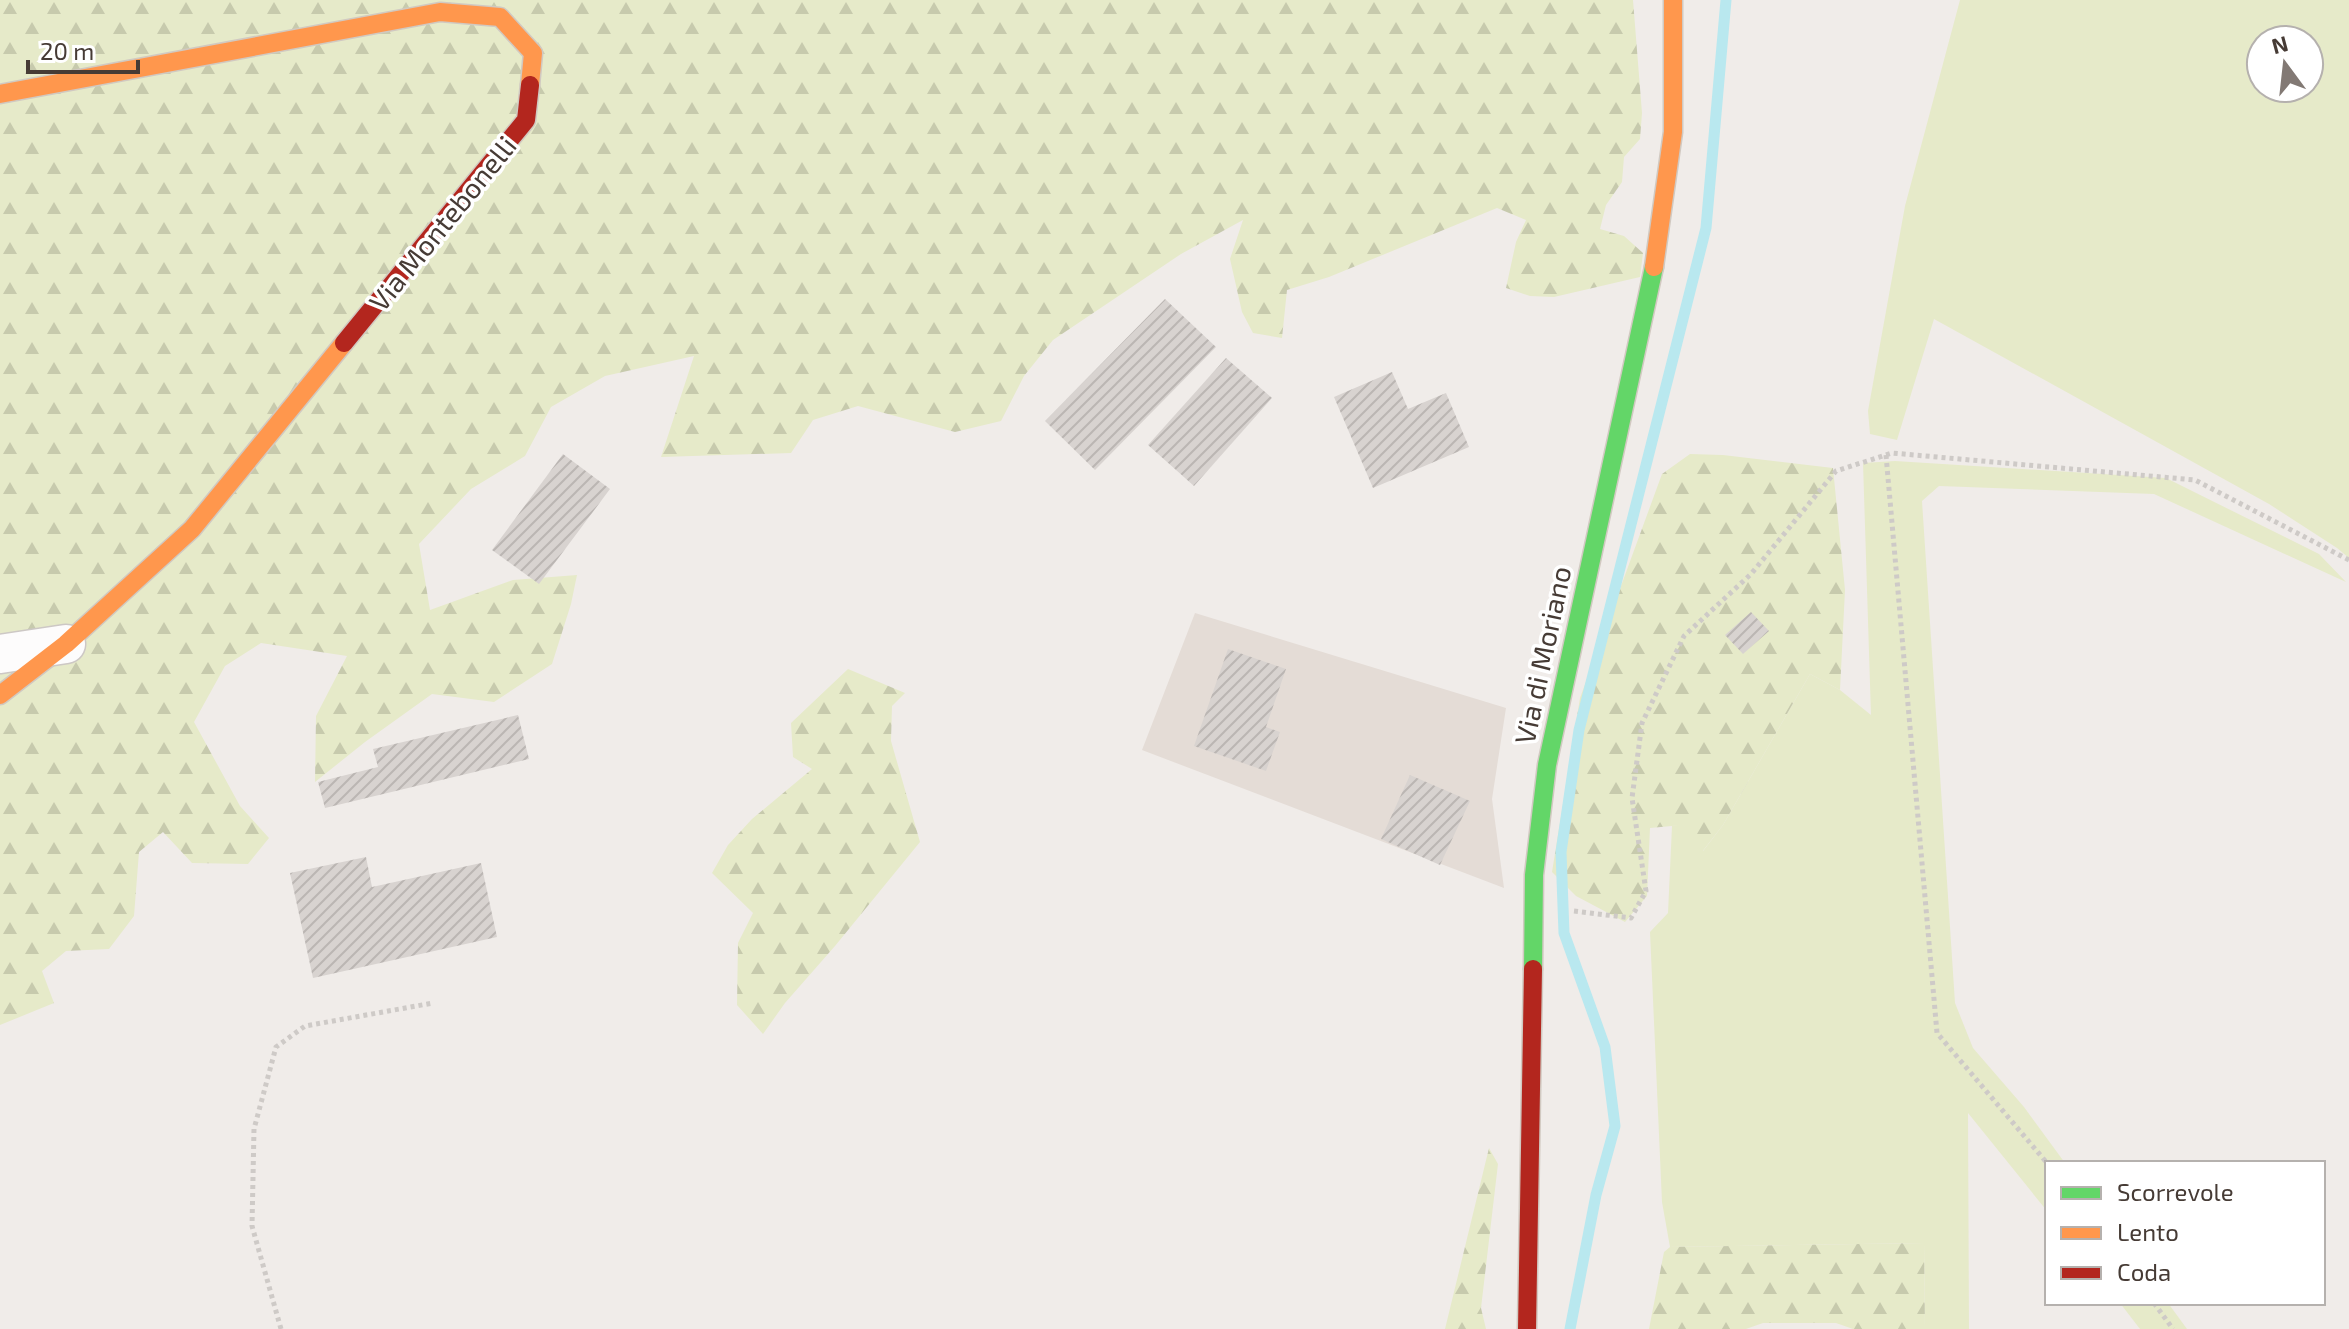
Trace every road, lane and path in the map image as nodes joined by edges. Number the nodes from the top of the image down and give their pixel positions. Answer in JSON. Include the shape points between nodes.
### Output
{"nodes":[{"id":1,"x":1673,"y":0,"type":"edge"},
{"id":2,"x":0,"y":94,"type":"edge"},
{"id":3,"x":1886,"y":455,"type":"junction"},
{"id":4,"x":2349,"y":560,"type":"edge"},
{"id":5,"x":66,"y":644,"type":"junction"},
{"id":6,"x":0,"y":654,"type":"edge"},
{"id":7,"x":0,"y":695,"type":"edge"},
{"id":8,"x":1588,"y":913,"type":"dead end"},
{"id":9,"x":433,"y":1003,"type":"dead end"},
{"id":10,"x":2045,"y":1161,"type":"edge"},
{"id":11,"x":2155,"y":1305,"type":"edge"},
{"id":12,"x":281,"y":1329,"type":"edge"},
{"id":13,"x":1527,"y":1329,"type":"edge"},
{"id":14,"x":2173,"y":1329,"type":"edge"}],
"edges":[{"from":1,"to":13,"type":"street","name":"Via di Moriano","via":[[1673,132],[1654,270],[1547,765],[1534,875]]},
{"from":2,"to":5,"type":"street","name":"Via Montebonelli","via":[[440,12],[500,17],[533,53],[526,120],[192,529]]},
{"from":3,"to":4,"type":"path","via":[[2195,480]]},
{"from":3,"to":8,"type":"path","via":[[1836,471],[1751,574],[1684,636],[1642,723],[1632,798],[1646,891],[1631,918]]},
{"from":3,"to":10,"type":"path","via":[[1937,1033]]},
{"from":5,"to":6,"type":"street"},
{"from":5,"to":7,"type":"street","name":"Via Montebonelli"},
{"from":9,"to":12,"type":"path","via":[[305,1026],[276,1047],[254,1129],[252,1226]]},
{"from":11,"to":14,"type":"path"}]}
